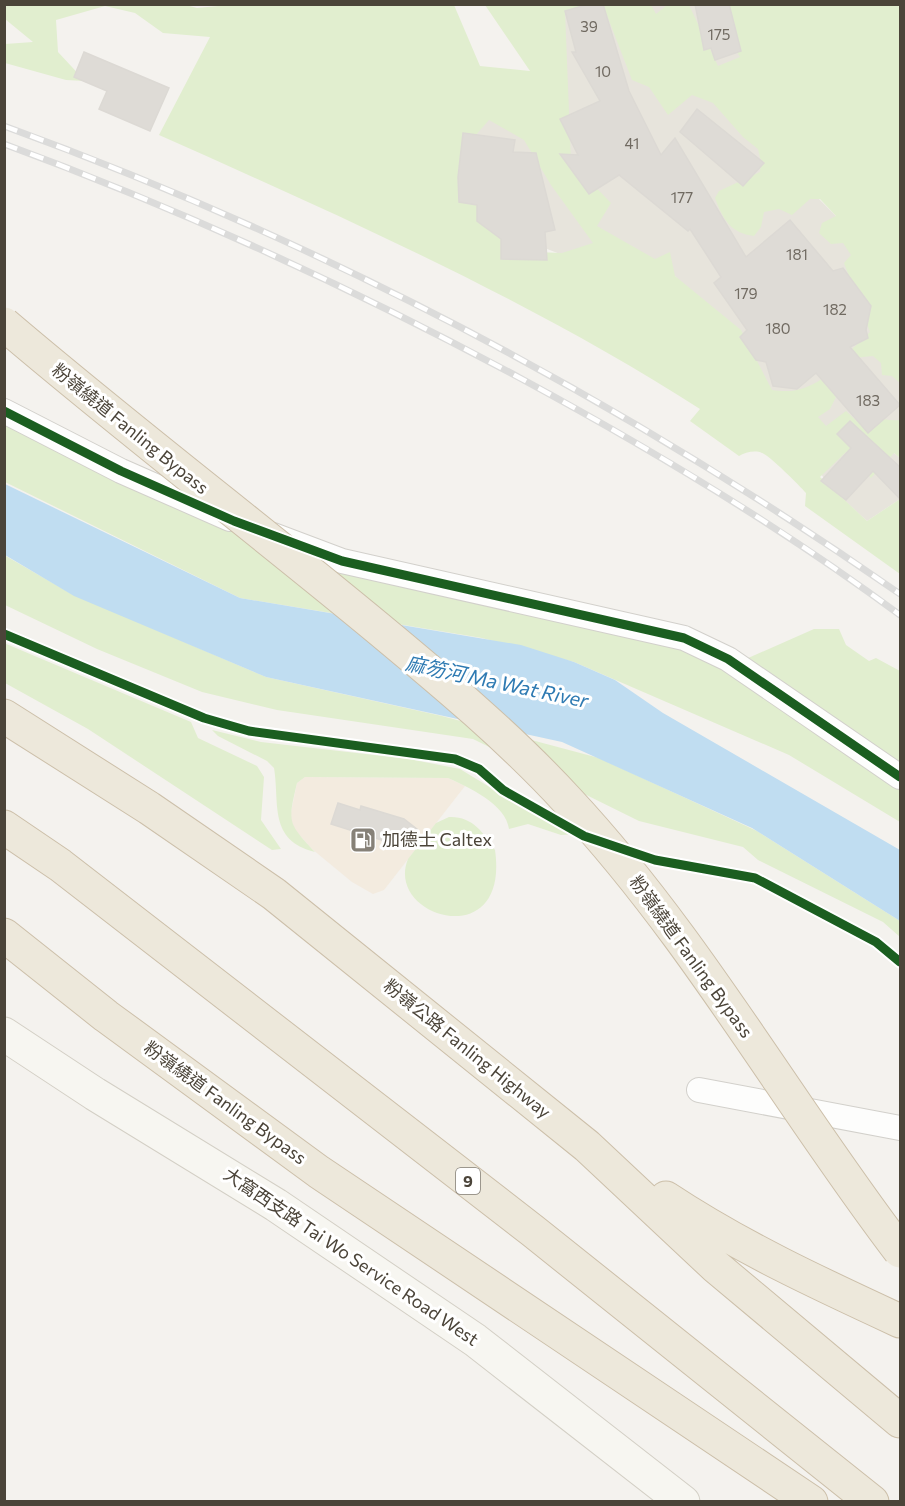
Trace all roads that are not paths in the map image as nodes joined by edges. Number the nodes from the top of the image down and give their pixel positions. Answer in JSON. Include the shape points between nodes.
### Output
{"nodes":[{"id":1,"x":4,"y":324,"type":"edge"},
{"id":2,"x":4,"y":411,"type":"edge"},
{"id":3,"x":4,"y":716,"type":"edge"},
{"id":4,"x":900,"y":777,"type":"edge"},
{"id":5,"x":4,"y":827,"type":"edge"},
{"id":6,"x":4,"y":841,"type":"edge"},
{"id":7,"x":60,"y":865,"type":"junction"},
{"id":8,"x":4,"y":935,"type":"edge"},
{"id":9,"x":4,"y":1034,"type":"edge"},
{"id":10,"x":699,"y":1090,"type":"dead end"},
{"id":11,"x":900,"y":1128,"type":"edge"},
{"id":12,"x":587,"y":1146,"type":"junction"},
{"id":13,"x":900,"y":1251,"type":"edge"},
{"id":14,"x":900,"y":1321,"type":"edge"},
{"id":15,"x":900,"y":1421,"type":"edge"},
{"id":16,"x":682,"y":1502,"type":"edge"},
{"id":17,"x":811,"y":1502,"type":"edge"},
{"id":18,"x":872,"y":1502,"type":"edge"}],
"edges":[{"from":1,"to":13,"type":"highway","name":"粉嶺繞道 Fanling Bypass","bridge":true,"via":[[456,693],[567,800],[648,895]]},
{"from":2,"to":4,"type":"street","via":[[121,471],[234,521],[342,561],[684,639],[728,659]]},
{"from":3,"to":12,"type":"highway","name":"粉嶺公路 Fanling Highway","via":[[274,894]]},
{"from":5,"to":7,"type":"highway","number":"9"},
{"from":6,"to":7,"type":"highway"},
{"from":7,"to":18,"type":"highway","number":"9","via":[[524,1224]]},
{"from":8,"to":17,"type":"highway","name":"粉嶺繞道 Fanling Bypass","via":[[106,1016],[319,1172]]},
{"from":9,"to":16,"type":"main road","name":"大窩西支路 Tai Wo Service Road West","via":[[276,1205],[447,1320],[512,1366]]},
{"from":10,"to":11,"type":"street"},
{"from":12,"to":14,"type":"highway","via":[[707,1226]]},
{"from":12,"to":15,"type":"highway","name":"粉嶺公路 Fanling Highway","via":[[715,1266]]}]}
